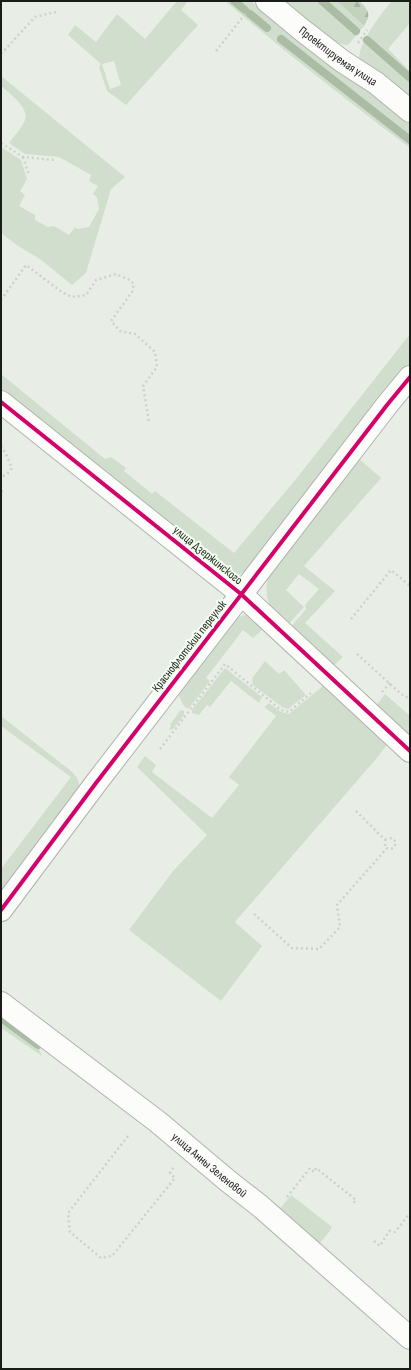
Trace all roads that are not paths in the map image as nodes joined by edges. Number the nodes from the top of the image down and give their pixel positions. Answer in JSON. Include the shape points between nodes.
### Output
{"nodes":[{"id":1,"x":267,"y":1,"type":"edge"},
{"id":2,"x":410,"y":111,"type":"edge"},
{"id":3,"x":410,"y":377,"type":"edge"},
{"id":4,"x":1,"y":402,"type":"edge"},
{"id":5,"x":241,"y":594,"type":"junction"},
{"id":6,"x":410,"y":751,"type":"edge"},
{"id":7,"x":1,"y":910,"type":"edge"},
{"id":8,"x":1,"y":1003,"type":"edge"},
{"id":9,"x":410,"y":1338,"type":"edge"}],
"edges":[{"from":1,"to":2,"type":"street","name":"Проектируемая улица"},
{"from":3,"to":5,"type":"street","name":"Краснофлотский переулок"},
{"from":4,"to":5,"type":"street","name":"улица Дзержинского"},
{"from":5,"to":6,"type":"street","name":"улица Дзержинского"},
{"from":5,"to":7,"type":"street","name":"Краснофлотский переулок"},
{"from":8,"to":9,"type":"street","name":"улица Анны Зеленовой","via":[[158,1122],[260,1206]]}]}
